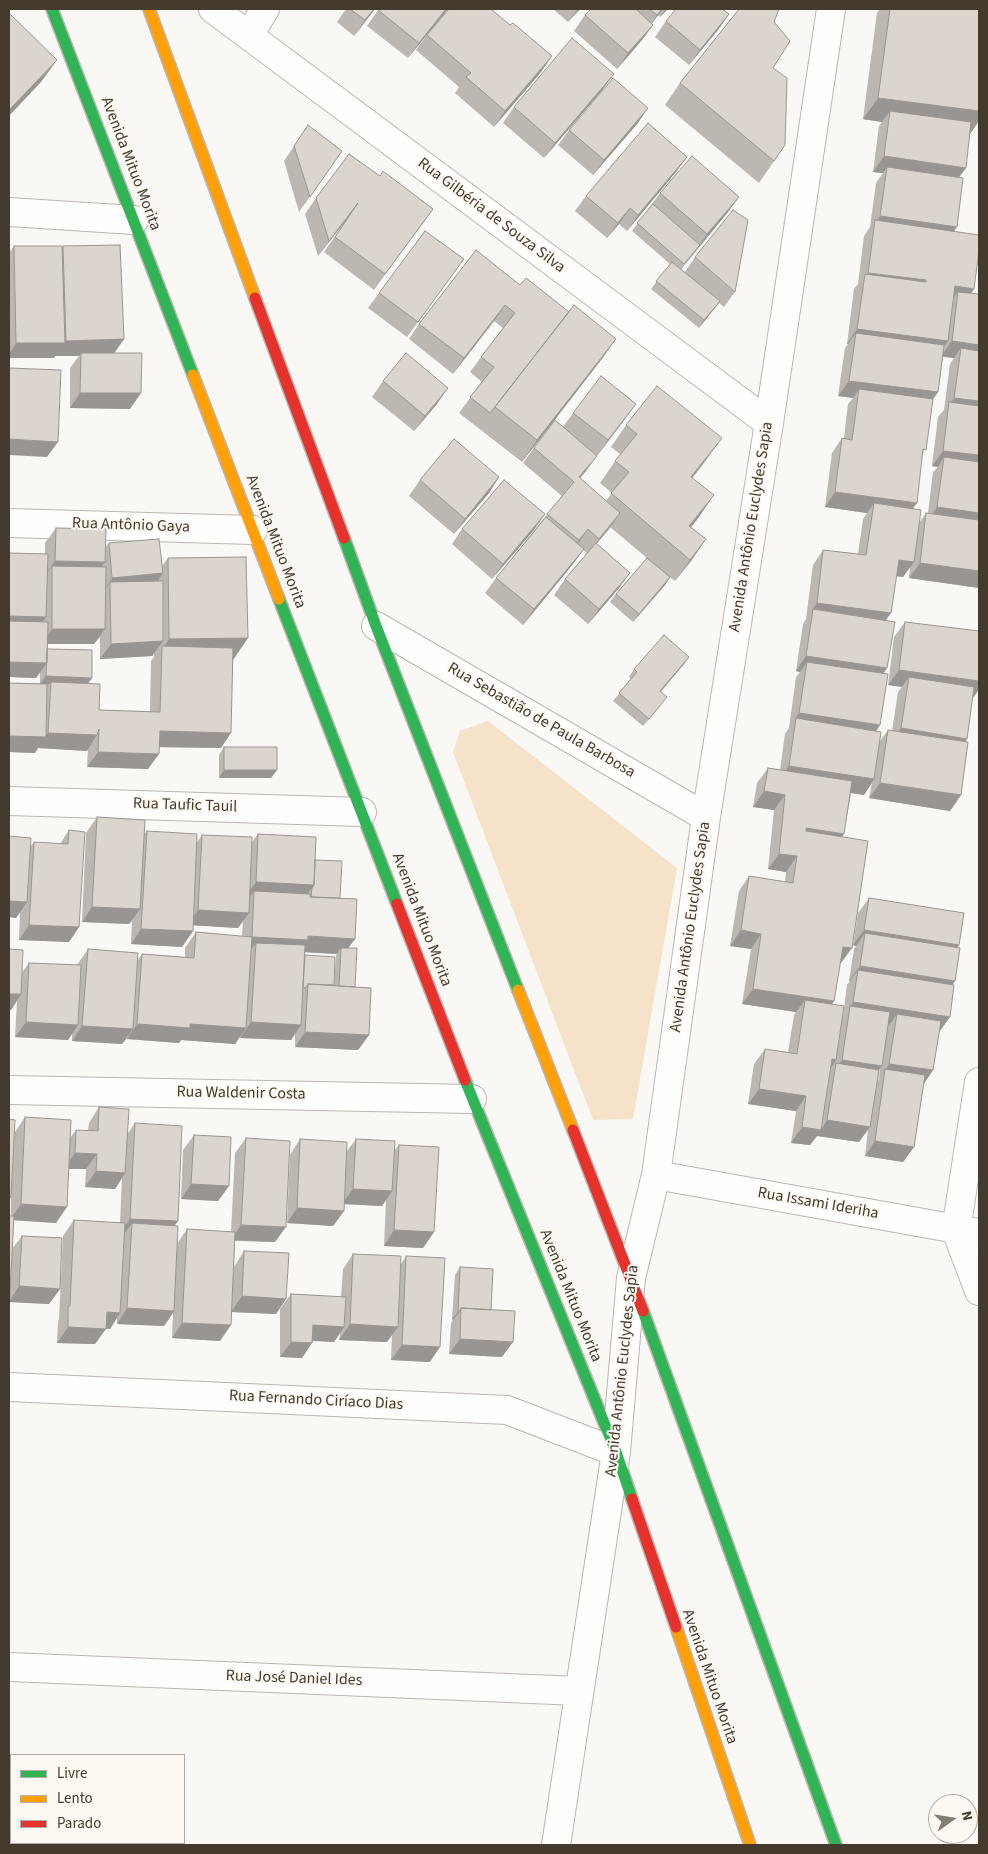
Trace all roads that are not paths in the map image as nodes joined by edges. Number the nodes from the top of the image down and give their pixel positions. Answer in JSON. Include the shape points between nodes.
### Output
{"nodes":[{"id":1,"x":52,"y":9,"type":"edge"},
{"id":2,"x":149,"y":9,"type":"edge"},
{"id":3,"x":213,"y":9,"type":"edge"},
{"id":4,"x":266,"y":9,"type":"edge"},
{"id":5,"x":831,"y":9,"type":"edge"},
{"id":6,"x":249,"y":35,"type":"junction"},
{"id":7,"x":9,"y":212,"type":"edge"},
{"id":8,"x":134,"y":220,"type":"junction"},
{"id":9,"x":769,"y":423,"type":"junction"},
{"id":10,"x":9,"y":522,"type":"edge"},
{"id":11,"x":253,"y":530,"type":"junction"},
{"id":12,"x":376,"y":626,"type":"junction"},
{"id":13,"x":9,"y":801,"type":"edge"},
{"id":14,"x":362,"y":812,"type":"junction"},
{"id":15,"x":706,"y":817,"type":"junction"},
{"id":16,"x":979,"y":1082,"type":"edge"},
{"id":17,"x":9,"y":1090,"type":"edge"},
{"id":18,"x":472,"y":1099,"type":"junction"},
{"id":19,"x":656,"y":1175,"type":"junction"},
{"id":20,"x":968,"y":1231,"type":"edge"},
{"id":21,"x":630,"y":1278,"type":"junction"},
{"id":22,"x":979,"y":1291,"type":"edge"},
{"id":23,"x":9,"y":1388,"type":"edge"},
{"id":24,"x":616,"y":1452,"type":"junction"},
{"id":25,"x":9,"y":1667,"type":"edge"},
{"id":26,"x":579,"y":1691,"type":"junction"},
{"id":27,"x":556,"y":1845,"type":"edge"},
{"id":28,"x":750,"y":1845,"type":"edge"},
{"id":29,"x":836,"y":1845,"type":"edge"}],
"edges":[{"from":1,"to":8,"type":"street","name":"Avenida Mituo Morita"},
{"from":2,"to":12,"type":"street"},
{"from":3,"to":6,"type":"street","name":"Rua Gilbéria de Souza Silva"},
{"from":4,"to":6,"type":"street"},
{"from":5,"to":9,"type":"street","name":"Avenida Antônio Euclydes Sapia"},
{"from":6,"to":9,"type":"street","name":"Rua Gilbéria de Souza Silva"},
{"from":7,"to":8,"type":"street"},
{"from":8,"to":11,"type":"street","name":"Avenida Mituo Morita"},
{"from":9,"to":15,"type":"street","name":"Avenida Antônio Euclydes Sapia"},
{"from":10,"to":11,"type":"street","name":"Rua Antônio Gaya"},
{"from":11,"to":14,"type":"street","name":"Avenida Mituo Morita"},
{"from":12,"to":15,"type":"street","name":"Rua Sebastião de Paula Barbosa"},
{"from":12,"to":21,"type":"street"},
{"from":13,"to":14,"type":"street","name":"Rua Taufic Tauil"},
{"from":14,"to":18,"type":"street","name":"Avenida Mituo Morita"},
{"from":15,"to":19,"type":"street","name":"Avenida Antônio Euclydes Sapia"},
{"from":16,"to":20,"type":"street"},
{"from":17,"to":18,"type":"street","name":"Rua Waldenir Costa"},
{"from":18,"to":24,"type":"street","name":"Avenida Mituo Morita"},
{"from":19,"to":20,"type":"street","name":"Rua Issami Ideriha"},
{"from":19,"to":21,"type":"street","name":"Avenida Antônio Euclydes Sapia"},
{"from":20,"to":22,"type":"street"},
{"from":21,"to":24,"type":"street","name":"Avenida Antônio Euclydes Sapia"},
{"from":21,"to":29,"type":"street"},
{"from":23,"to":24,"type":"street","name":"Rua Fernando Ciríaco Dias","via":[[507,1410]]},
{"from":24,"to":26,"type":"street","name":"Avenida Antônio Euclydes Sapia"},
{"from":24,"to":28,"type":"street","name":"Avenida Mituo Morita"},
{"from":25,"to":26,"type":"street","name":"Rua José Daniel Ides"},
{"from":26,"to":27,"type":"street","name":"Avenida Antônio Euclydes Sapia"}]}
